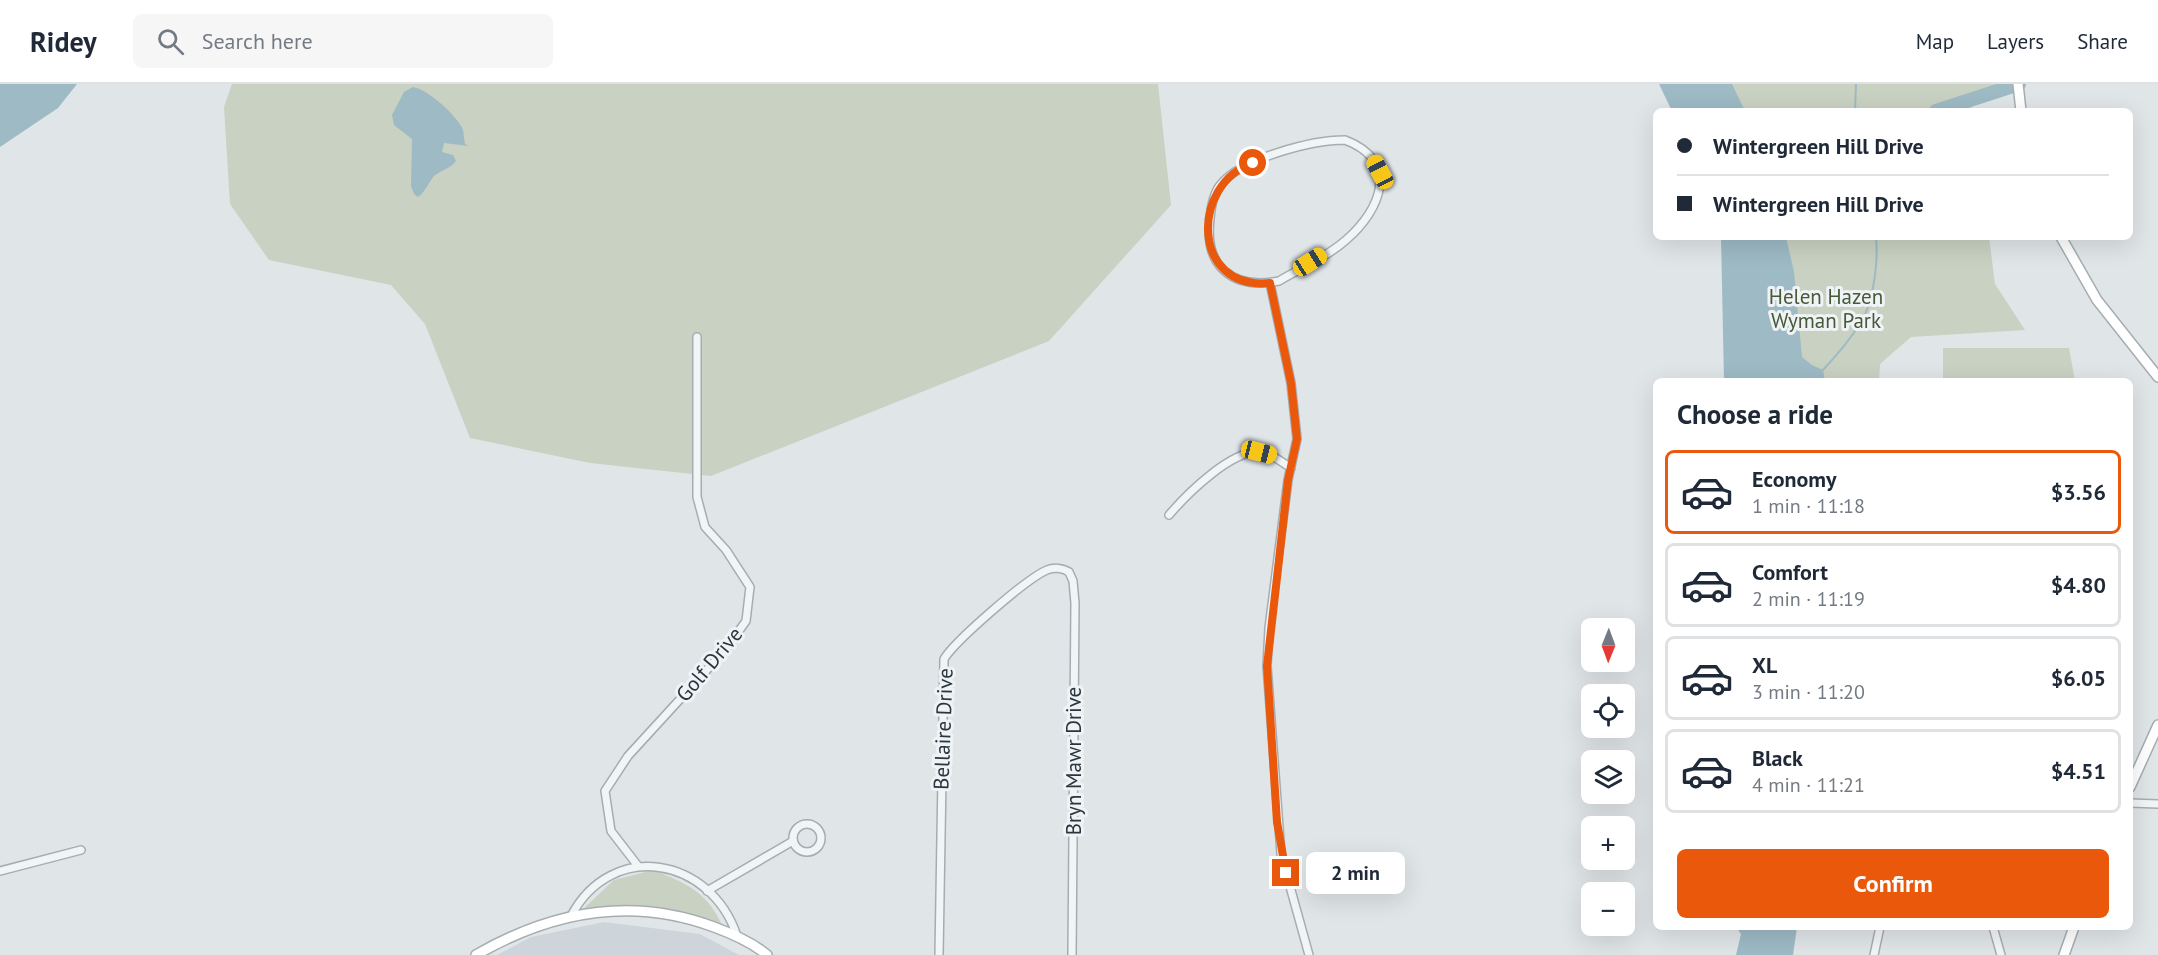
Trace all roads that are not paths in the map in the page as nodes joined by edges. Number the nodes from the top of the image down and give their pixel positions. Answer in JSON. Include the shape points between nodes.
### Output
{"nodes":[{"id":1,"x":2018,"y":84,"type":"edge"},
{"id":2,"x":2021,"y":108,"type":"edge"},
{"id":3,"x":2063,"y":240,"type":"edge"},
{"id":4,"x":1270,"y":283,"type":"junction"},
{"id":5,"x":697,"y":337,"type":"dead end"},
{"id":6,"x":2158,"y":378,"type":"edge"},
{"id":7,"x":1291,"y":468,"type":"junction"},
{"id":8,"x":1169,"y":515,"type":"dead end"},
{"id":9,"x":1065,"y":569,"type":"joint"},
{"id":10,"x":2158,"y":725,"type":"edge"},
{"id":11,"x":2133,"y":780,"type":"edge"},
{"id":12,"x":2133,"y":803,"type":"edge"},
{"id":13,"x":2158,"y":804,"type":"edge"},
{"id":14,"x":793,"y":841,"type":"junction"},
{"id":15,"x":81,"y":850,"type":"dead end"},
{"id":16,"x":638,"y":866,"type":"junction"},
{"id":17,"x":0,"y":871,"type":"edge"},
{"id":18,"x":707,"y":891,"type":"junction"},
{"id":19,"x":571,"y":916,"type":"junction"},
{"id":20,"x":1879,"y":930,"type":"edge"},
{"id":21,"x":1994,"y":930,"type":"edge"},
{"id":22,"x":2073,"y":930,"type":"edge"},
{"id":23,"x":737,"y":936,"type":"junction"},
{"id":24,"x":476,"y":955,"type":"edge"},
{"id":25,"x":767,"y":955,"type":"edge"},
{"id":26,"x":939,"y":955,"type":"edge"},
{"id":27,"x":1072,"y":955,"type":"edge"},
{"id":28,"x":1309,"y":955,"type":"edge"},
{"id":29,"x":1874,"y":955,"type":"edge"},
{"id":30,"x":2001,"y":955,"type":"edge"},
{"id":31,"x":2064,"y":955,"type":"edge"}],
"edges":[{"from":1,"to":2,"type":"main road"},
{"from":3,"to":6,"type":"main road","via":[[2097,300]]},
{"from":4,"to":4,"type":"street","via":[[1234,278],[1221,268],[1209,250],[1211,211],[1220,184],[1243,166],[1317,141],[1344,140],[1359,146],[1372,157],[1380,172],[1381,186],[1365,219],[1346,241]]},
{"from":4,"to":7,"type":"street","via":[[1296,412],[1297,439]]},
{"from":5,"to":16,"type":"street","name":"Golf Drive","via":[[697,497],[705,527],[750,587],[746,621],[726,649],[628,756],[605,791],[611,831]]},
{"from":7,"to":8,"type":"street","via":[[1272,455],[1259,452],[1242,456],[1218,470]]},
{"from":7,"to":28,"type":"street","via":[[1267,666],[1281,854]]},
{"from":9,"to":26,"type":"street","name":"Bellaire Drive","via":[[1046,571],[954,646],[944,659]]},
{"from":9,"to":27,"type":"street","name":"Bryn Mawr Drive","via":[[1073,581],[1075,603]]},
{"from":10,"to":11,"type":"main road"},
{"from":12,"to":13,"type":"street"},
{"from":14,"to":14,"type":"street","via":[[802,852],[811,853],[821,844],[822,834],[816,826],[802,825]]},
{"from":14,"to":18,"type":"street"},
{"from":15,"to":17,"type":"street"},
{"from":16,"to":18,"type":"street","via":[[670,867]]},
{"from":16,"to":19,"type":"street","via":[[595,886],[581,897]]},
{"from":18,"to":23,"type":"street","via":[[732,921]]},
{"from":19,"to":23,"type":"main road","via":[[620,909],[687,917]]},
{"from":19,"to":24,"type":"main road","via":[[531,927]]},
{"from":20,"to":29,"type":"street"},
{"from":21,"to":30,"type":"street"},
{"from":22,"to":31,"type":"main road"},
{"from":23,"to":25,"type":"main road"}]}
